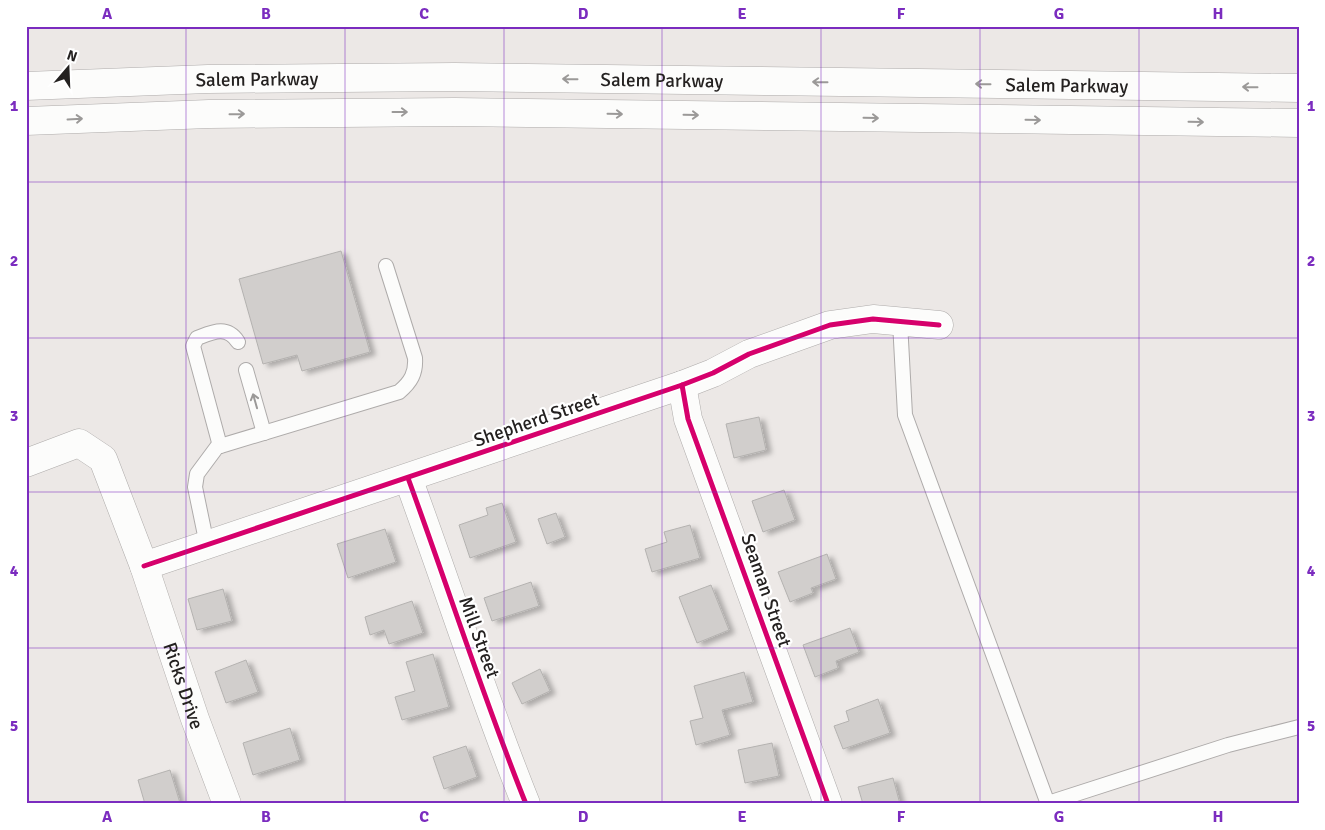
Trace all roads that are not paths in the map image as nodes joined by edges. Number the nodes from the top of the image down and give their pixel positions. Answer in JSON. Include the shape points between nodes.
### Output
{"nodes":[{"id":1,"x":26,"y":86,"type":"edge"},
{"id":2,"x":1299,"y":88,"type":"edge"},
{"id":3,"x":26,"y":121,"type":"edge"},
{"id":4,"x":1299,"y":123,"type":"edge"},
{"id":5,"x":386,"y":266,"type":"dead end"},
{"id":6,"x":900,"y":322,"type":"junction"},
{"id":7,"x":939,"y":324,"type":"dead end"},
{"id":8,"x":238,"y":342,"type":"dead end"},
{"id":9,"x":246,"y":370,"type":"dead end"},
{"id":10,"x":682,"y":385,"type":"junction"},
{"id":11,"x":264,"y":433,"type":"junction"},
{"id":12,"x":220,"y":446,"type":"junction"},
{"id":13,"x":26,"y":463,"type":"edge"},
{"id":14,"x":408,"y":478,"type":"junction"},
{"id":15,"x":207,"y":545,"type":"junction"},
{"id":16,"x":144,"y":566,"type":"junction"},
{"id":17,"x":1299,"y":727,"type":"edge"},
{"id":18,"x":1048,"y":803,"type":"edge"},
{"id":19,"x":227,"y":804,"type":"edge"},
{"id":20,"x":526,"y":804,"type":"edge"},
{"id":21,"x":828,"y":804,"type":"edge"}],
"edges":[{"from":2,"to":1,"type":"main road","name":"Salem Parkway","one_way":true,"via":[[455,77],[217,79]]},
{"from":3,"to":4,"type":"main road","name":"Salem Parkway","one_way":true,"via":[[209,114],[455,112]]},
{"from":5,"to":11,"type":"lane","via":[[415,358],[416,370],[406,386],[399,392]]},
{"from":6,"to":7,"type":"main road","name":"Shepherd Street"},
{"from":6,"to":10,"type":"main road","name":"Shepherd Street","via":[[873,320],[830,325],[749,354]]},
{"from":6,"to":18,"type":"lane","via":[[905,415]]},
{"from":8,"to":12,"type":"lane","via":[[226,331],[216,331],[197,338],[193,346]]},
{"from":11,"to":9,"type":"lane","one_way":true},
{"from":10,"to":14,"type":"main road","name":"Shepherd Street"},
{"from":10,"to":21,"type":"main road","name":"Seaman Street","via":[[688,419]]},
{"from":11,"to":12,"type":"lane"},
{"from":12,"to":15,"type":"lane","via":[[196,474],[195,487]]},
{"from":13,"to":16,"type":"main road","name":"Ricks Drive","via":[[79,443],[103,460]]},
{"from":14,"to":15,"type":"main road","name":"Shepherd Street"},
{"from":14,"to":20,"type":"main road","name":"Mill Street"},
{"from":15,"to":16,"type":"main road","name":"Shepherd Street"},
{"from":16,"to":19,"type":"main road","name":"Ricks Drive"},
{"from":17,"to":18,"type":"lane","via":[[1228,745]]}]}
